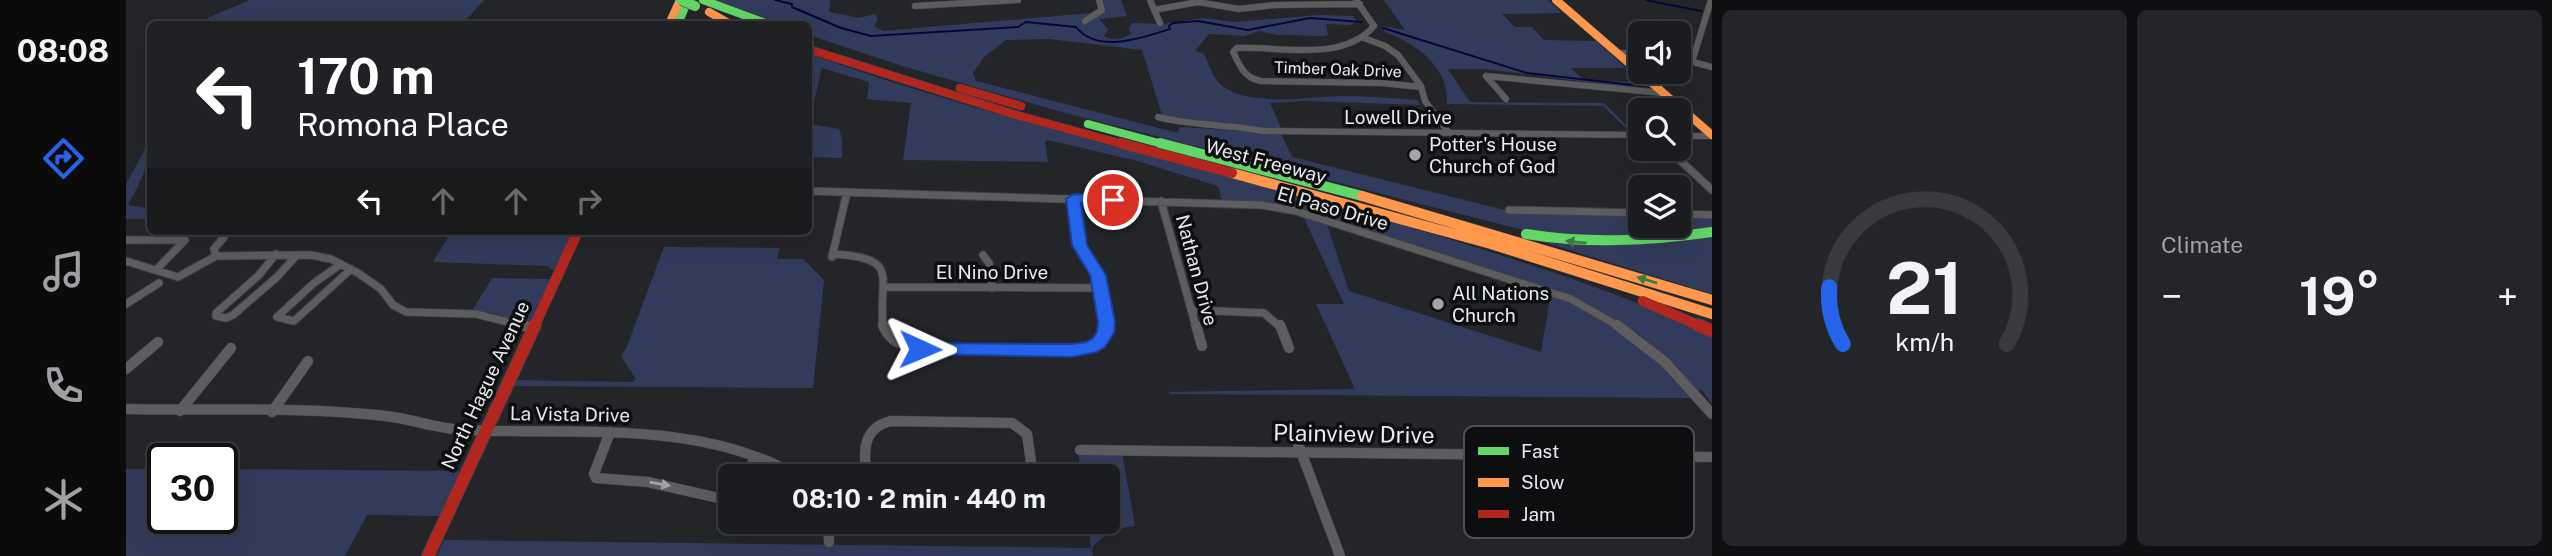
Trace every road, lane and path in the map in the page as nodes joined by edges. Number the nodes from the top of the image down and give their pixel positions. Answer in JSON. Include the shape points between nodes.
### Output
{"nodes":[{"id":1,"x":680,"y":0,"type":"edge"},
{"id":2,"x":1018,"y":0,"type":"edge"},
{"id":3,"x":1099,"y":0,"type":"edge"},
{"id":4,"x":1150,"y":0,"type":"edge"},
{"id":5,"x":1235,"y":0,"type":"edge"},
{"id":6,"x":1556,"y":0,"type":"edge"},
{"id":7,"x":1710,"y":0,"type":"edge"},
{"id":8,"x":1300,"y":2,"type":"edge"},
{"id":9,"x":1358,"y":2,"type":"edge"},
{"id":10,"x":699,"y":4,"type":"edge"},
{"id":11,"x":915,"y":6,"type":"dead end"},
{"id":12,"x":1239,"y":9,"type":"junction"},
{"id":13,"x":1154,"y":10,"type":"junction"},
{"id":14,"x":670,"y":21,"type":"edge"},
{"id":15,"x":681,"y":21,"type":"edge"},
{"id":16,"x":725,"y":21,"type":"edge"},
{"id":17,"x":735,"y":21,"type":"edge"},
{"id":18,"x":758,"y":21,"type":"edge"},
{"id":19,"x":1085,"y":21,"type":"dead end"},
{"id":20,"x":1160,"y":23,"type":"dead end"},
{"id":21,"x":1364,"y":38,"type":"junction"},
{"id":22,"x":812,"y":40,"type":"edge"},
{"id":23,"x":812,"y":50,"type":"edge"},
{"id":24,"x":1618,"y":54,"type":"junction"},
{"id":25,"x":1628,"y":54,"type":"edge"},
{"id":26,"x":1692,"y":62,"type":"joint"},
{"id":27,"x":1712,"y":66,"type":"edge"},
{"id":28,"x":1421,"y":87,"type":"junction"},
{"id":29,"x":1663,"y":93,"type":"junction"},
{"id":30,"x":1506,"y":99,"type":"dead end"},
{"id":31,"x":1158,"y":117,"type":"dead end"},
{"id":32,"x":1449,"y":133,"type":"junction"},
{"id":33,"x":1628,"y":135,"type":"edge"},
{"id":34,"x":1712,"y":135,"type":"edge"},
{"id":35,"x":1691,"y":136,"type":"edge"},
{"id":36,"x":1681,"y":161,"type":"edge"},
{"id":37,"x":1253,"y":167,"type":"junction"},
{"id":38,"x":1712,"y":190,"type":"edge"},
{"id":39,"x":812,"y":191,"type":"edge"},
{"id":40,"x":847,"y":192,"type":"junction"},
{"id":41,"x":1074,"y":199,"type":"junction"},
{"id":42,"x":1161,"y":201,"type":"junction"},
{"id":43,"x":1509,"y":210,"type":"dead end"},
{"id":44,"x":1628,"y":213,"type":"edge"},
{"id":45,"x":1691,"y":214,"type":"edge"},
{"id":46,"x":1712,"y":215,"type":"edge"},
{"id":47,"x":1712,"y":232,"type":"edge"},
{"id":48,"x":576,"y":235,"type":"edge"},
{"id":49,"x":224,"y":237,"type":"dead end"},
{"id":50,"x":126,"y":240,"type":"edge"},
{"id":51,"x":1501,"y":247,"type":"junction"},
{"id":52,"x":276,"y":254,"type":"junction"},
{"id":53,"x":297,"y":254,"type":"junction"},
{"id":54,"x":983,"y":255,"type":"dead end"},
{"id":55,"x":216,"y":256,"type":"junction"},
{"id":56,"x":126,"y":261,"type":"edge"},
{"id":57,"x":341,"y":264,"type":"junction"},
{"id":58,"x":157,"y":269,"type":"junction"},
{"id":59,"x":351,"y":269,"type":"junction"},
{"id":60,"x":159,"y":283,"type":"dead end"},
{"id":61,"x":884,"y":287,"type":"junction"},
{"id":62,"x":992,"y":288,"type":"junction"},
{"id":63,"x":1101,"y":288,"type":"junction"},
{"id":64,"x":1712,"y":300,"type":"edge"},
{"id":65,"x":126,"y":303,"type":"edge"},
{"id":66,"x":1191,"y":310,"type":"junction"},
{"id":67,"x":1712,"y":314,"type":"edge"},
{"id":68,"x":533,"y":328,"type":"junction"},
{"id":69,"x":1712,"y":331,"type":"edge"},
{"id":70,"x":158,"y":342,"type":"dead end"},
{"id":71,"x":1202,"y":346,"type":"dead end"},
{"id":72,"x":231,"y":348,"type":"dead end"},
{"id":73,"x":1289,"y":348,"type":"dead end"},
{"id":74,"x":308,"y":362,"type":"dead end"},
{"id":75,"x":126,"y":369,"type":"edge"},
{"id":76,"x":126,"y":409,"type":"edge"},
{"id":77,"x":180,"y":411,"type":"junction"},
{"id":78,"x":272,"y":412,"type":"junction"},
{"id":79,"x":1712,"y":414,"type":"edge"},
{"id":80,"x":485,"y":430,"type":"junction"},
{"id":81,"x":610,"y":432,"type":"junction"},
{"id":82,"x":1294,"y":433,"type":"dead end"},
{"id":83,"x":1080,"y":450,"type":"dead end"},
{"id":84,"x":1301,"y":453,"type":"junction"},
{"id":85,"x":1464,"y":455,"type":"edge"},
{"id":86,"x":757,"y":457,"type":"junction"},
{"id":87,"x":1694,"y":457,"type":"edge"},
{"id":88,"x":1712,"y":457,"type":"edge"},
{"id":89,"x":752,"y":464,"type":"edge"},
{"id":90,"x":772,"y":464,"type":"edge"},
{"id":91,"x":866,"y":464,"type":"edge"},
{"id":92,"x":1032,"y":464,"type":"edge"},
{"id":93,"x":718,"y":496,"type":"edge"},
{"id":94,"x":829,"y":534,"type":"edge"},
{"id":95,"x":829,"y":542,"type":"dead end"},
{"id":96,"x":428,"y":556,"type":"edge"},
{"id":97,"x":1340,"y":556,"type":"edge"}],
"edges":[{"from":1,"to":10,"type":"main road","bridge":true},
{"from":1,"to":14,"type":"main road"},
{"from":2,"to":11,"type":"street"},
{"from":3,"to":19,"type":"street","via":[[1102,10]]},
{"from":4,"to":13,"type":"street"},
{"from":5,"to":12,"type":"street"},
{"from":6,"to":24,"type":"main road"},
{"from":7,"to":26,"type":"street"},
{"from":8,"to":9,"type":"street"},
{"from":8,"to":12,"type":"street"},
{"from":9,"to":21,"type":"street","via":[[1374,26]]},
{"from":10,"to":15,"type":"main road"},
{"from":10,"to":16,"type":"main road"},
{"from":10,"to":17,"type":"main road"},
{"from":10,"to":18,"type":"main road"},
{"from":12,"to":13,"type":"street","via":[[1198,2]]},
{"from":13,"to":20,"type":"street"},
{"from":21,"to":28,"type":"street","via":[[1395,52]]},
{"from":21,"to":28,"type":"street","name":"Timber Oak Drive","via":[[1342,47],[1233,52],[1245,75],[1254,80]]},
{"from":22,"to":37,"type":"main road","name":"West Freeway","via":[[1042,112]]},
{"from":23,"to":51,"type":"main road","name":"West Freeway","via":[[1036,120]]},
{"from":24,"to":25,"type":"street"},
{"from":24,"to":29,"type":"main road"},
{"from":26,"to":27,"type":"street"},
{"from":28,"to":32,"type":"street","via":[[1425,102]]},
{"from":29,"to":30,"type":"street","via":[[1486,76]]},
{"from":29,"to":34,"type":"main road"},
{"from":31,"to":32,"type":"street","name":"Lowell Drive","via":[[1184,124],[1263,131]]},
{"from":32,"to":33,"type":"street","name":"Lowell Drive"},
{"from":34,"to":35,"type":"street"},
{"from":36,"to":38,"type":"street"},
{"from":47,"to":37,"type":"main road","one_way":true,"via":[[1627,244],[1563,241]]},
{"from":64,"to":37,"type":"main road","name":"West Freeway","one_way":true,"via":[[1523,241]]},
{"from":39,"to":40,"type":"street","name":"El Paso Drive"},
{"from":40,"to":41,"type":"street","name":"El Paso Drive"},
{"from":40,"to":61,"type":"street","via":[[832,257],[860,256],[876,262],[884,274]]},
{"from":41,"to":42,"type":"street","name":"El Paso Drive"},
{"from":41,"to":63,"type":"street","via":[[1080,245],[1095,267]]},
{"from":42,"to":66,"type":"street","name":"Nathan Drive"},
{"from":42,"to":79,"type":"street","name":"El Paso Drive","via":[[1284,208],[1556,293],[1612,320],[1648,345]]},
{"from":43,"to":44,"type":"street"},
{"from":45,"to":46,"type":"street"},
{"from":48,"to":68,"type":"main road","name":"North Hague Avenue"},
{"from":49,"to":55,"type":"street","via":[[214,249]]},
{"from":50,"to":58,"type":"street","via":[[185,240]]},
{"from":51,"to":67,"type":"main road","name":"West Freeway"},
{"from":51,"to":69,"type":"main road"},
{"from":52,"to":53,"type":"street"},
{"from":52,"to":53,"type":"street","via":[[216,316],[233,315]]},
{"from":52,"to":55,"type":"street"},
{"from":53,"to":57,"type":"street"},
{"from":54,"to":62,"type":"street","via":[[989,263]]},
{"from":55,"to":58,"type":"street","via":[[178,277]]},
{"from":56,"to":58,"type":"street"},
{"from":57,"to":59,"type":"street"},
{"from":57,"to":59,"type":"street","via":[[277,317],[294,321]]},
{"from":59,"to":68,"type":"street","via":[[406,312],[477,314]]},
{"from":60,"to":65,"type":"street"},
{"from":61,"to":62,"type":"street","name":"El Nino Drive"},
{"from":61,"to":63,"type":"street","via":[[883,328],[892,340],[913,349],[1072,351],[1090,348],[1107,328]]},
{"from":62,"to":63,"type":"street","name":"El Nino Drive"},
{"from":66,"to":71,"type":"street","name":"Nathan Drive"},
{"from":66,"to":73,"type":"street","via":[[1264,313],[1279,323]]},
{"from":68,"to":80,"type":"main road","name":"North Hague Avenue"},
{"from":70,"to":75,"type":"street"},
{"from":72,"to":77,"type":"street"},
{"from":74,"to":78,"type":"street"},
{"from":76,"to":77,"type":"street","name":"La Vista Drive"},
{"from":77,"to":78,"type":"street","name":"La Vista Drive"},
{"from":78,"to":80,"type":"street","name":"La Vista Drive","via":[[374,415],[451,429]]},
{"from":80,"to":81,"type":"street","name":"La Vista Drive"},
{"from":80,"to":96,"type":"main road","name":"North Hague Avenue"},
{"from":81,"to":86,"type":"street","name":"La Vista Drive","via":[[709,443]]},
{"from":81,"to":93,"type":"street","one_way":true,"via":[[596,478]]},
{"from":82,"to":84,"type":"street"},
{"from":83,"to":84,"type":"street","name":"Plainview Drive"},
{"from":84,"to":85,"type":"street","name":"Plainview Drive"},
{"from":84,"to":97,"type":"street"},
{"from":86,"to":89,"type":"street"},
{"from":86,"to":90,"type":"street","name":"La Vista Drive"},
{"from":87,"to":88,"type":"street","name":"Plainview Drive"},
{"from":91,"to":92,"type":"street","via":[[865,442],[872,427],[884,422],[1002,422],[1021,428],[1030,442]]},
{"from":94,"to":95,"type":"street"}]}
